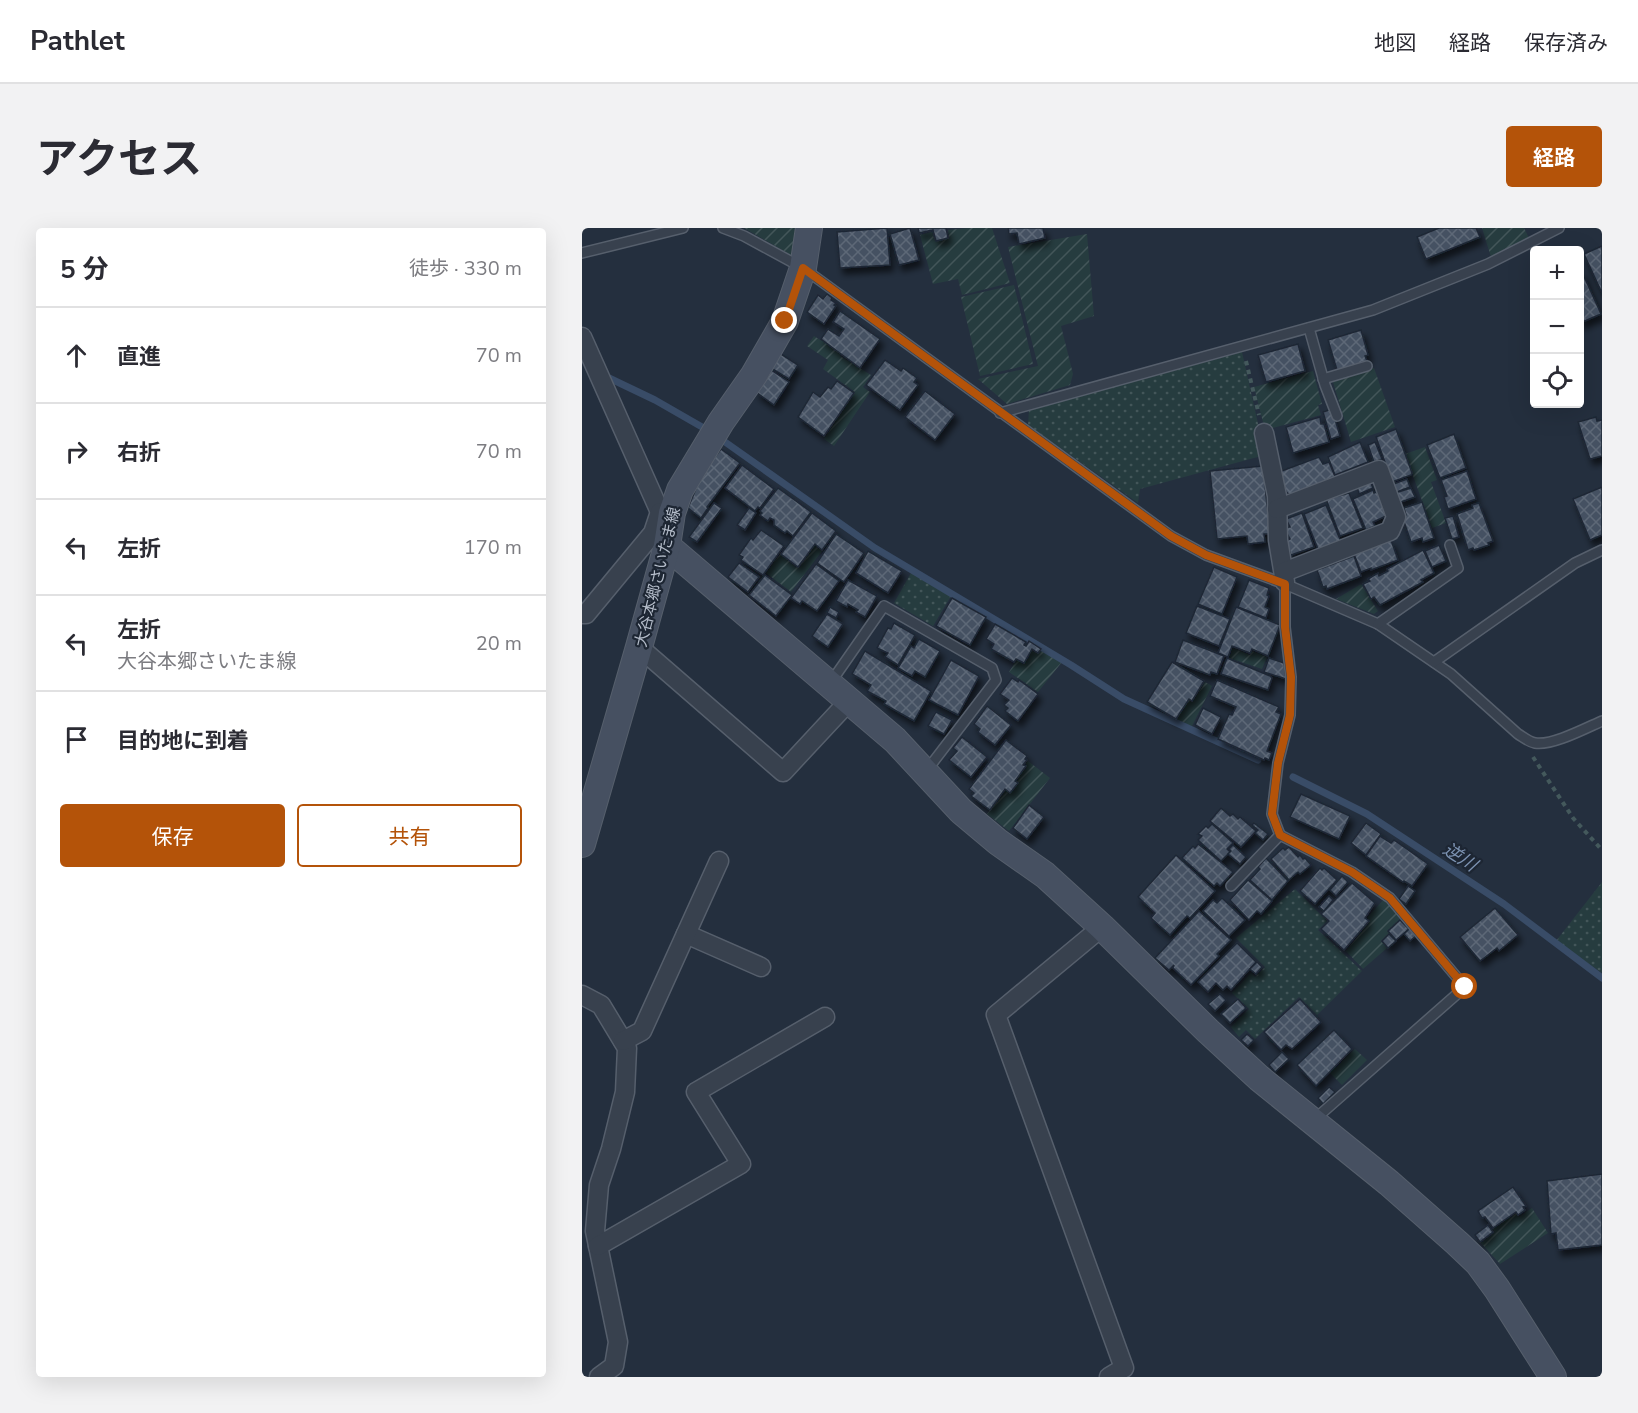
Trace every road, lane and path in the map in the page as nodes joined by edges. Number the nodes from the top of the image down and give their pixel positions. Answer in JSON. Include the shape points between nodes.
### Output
{"nodes":[{"id":1,"x":683,"y":228,"type":"edge"},
{"id":2,"x":723,"y":228,"type":"edge"},
{"id":3,"x":808,"y":228,"type":"edge"},
{"id":4,"x":1559,"y":228,"type":"edge"},
{"id":5,"x":582,"y":253,"type":"edge"},
{"id":6,"x":803,"y":268,"type":"junction"},
{"id":7,"x":1309,"y":328,"type":"junction"},
{"id":8,"x":582,"y":337,"type":"edge"},
{"id":9,"x":1244,"y":345,"type":"junction"},
{"id":10,"x":1366,"y":366,"type":"dead end"},
{"id":11,"x":1323,"y":379,"type":"junction"},
{"id":12,"x":1000,"y":413,"type":"junction"},
{"id":13,"x":1337,"y":416,"type":"dead end"},
{"id":14,"x":1264,"y":433,"type":"joint"},
{"id":15,"x":1277,"y":509,"type":"junction"},
{"id":16,"x":666,"y":513,"type":"junction"},
{"id":17,"x":1450,"y":545,"type":"dead end"},
{"id":18,"x":667,"y":546,"type":"junction"},
{"id":19,"x":1602,"y":550,"type":"edge"},
{"id":20,"x":1284,"y":578,"type":"junction"},
{"id":21,"x":583,"y":616,"type":"edge"},
{"id":22,"x":1378,"y":624,"type":"junction"},
{"id":23,"x":639,"y":647,"type":"junction"},
{"id":24,"x":1434,"y":662,"type":"junction"},
{"id":25,"x":829,"y":684,"type":"junction"},
{"id":26,"x":850,"y":700,"type":"junction"},
{"id":27,"x":1602,"y":721,"type":"edge"},
{"id":28,"x":1528,"y":740,"type":"junction"},
{"id":29,"x":925,"y":774,"type":"junction"},
{"id":30,"x":1280,"y":835,"type":"junction"},
{"id":31,"x":582,"y":844,"type":"edge"},
{"id":32,"x":1602,"y":850,"type":"edge"},
{"id":33,"x":719,"y":861,"type":"dead end"},
{"id":34,"x":1231,"y":886,"type":"dead end"},
{"id":35,"x":1102,"y":927,"type":"junction"},
{"id":36,"x":686,"y":934,"type":"junction"},
{"id":37,"x":761,"y":967,"type":"dead end"},
{"id":38,"x":582,"y":995,"type":"edge"},
{"id":39,"x":825,"y":1017,"type":"dead end"},
{"id":40,"x":623,"y":1041,"type":"junction"},
{"id":41,"x":1313,"y":1121,"type":"junction"},
{"id":42,"x":598,"y":1245,"type":"junction"},
{"id":43,"x":599,"y":1377,"type":"edge"},
{"id":44,"x":1109,"y":1377,"type":"edge"},
{"id":45,"x":1553,"y":1377,"type":"edge"}],
"edges":[{"from":1,"to":5,"type":"lane"},
{"from":2,"to":6,"type":"lane"},
{"from":3,"to":6,"type":"street","name":"大谷本郷さいたま線"},
{"from":4,"to":7,"type":"lane","via":[[1467,273],[1373,310]]},
{"from":6,"to":12,"type":"lane"},
{"from":6,"to":16,"type":"street","name":"大谷本郷さいたま線","via":[[785,321]]},
{"from":7,"to":9,"type":"lane"},
{"from":7,"to":11,"type":"lane"},
{"from":8,"to":16,"type":"street"},
{"from":9,"to":12,"type":"lane"},
{"from":9,"to":14,"type":"path"},
{"from":10,"to":11,"type":"lane"},
{"from":11,"to":13,"type":"lane"},
{"from":12,"to":20,"type":"lane","via":[[1171,536],[1206,555]]},
{"from":14,"to":15,"type":"street"},
{"from":15,"to":20,"type":"street"},
{"from":15,"to":20,"type":"street","via":[[1379,470],[1396,517],[1390,531]]},
{"from":16,"to":18,"type":"street","name":"大谷本郷さいたま線"},
{"from":16,"to":21,"type":"street"},
{"from":17,"to":22,"type":"lane","via":[[1458,568]]},
{"from":18,"to":23,"type":"street","name":"大谷本郷さいたま線"},
{"from":18,"to":25,"type":"street"},
{"from":19,"to":24,"type":"lane","via":[[1575,564]]},
{"from":20,"to":22,"type":"lane"},
{"from":20,"to":30,"type":"lane","via":[[1291,677],[1290,715],[1278,763],[1272,814]]},
{"from":22,"to":24,"type":"lane"},
{"from":23,"to":26,"type":"street","via":[[783,772]]},
{"from":23,"to":31,"type":"street","name":"大谷本郷さいたま線"},
{"from":24,"to":28,"type":"lane"},
{"from":25,"to":26,"type":"street"},
{"from":25,"to":29,"type":"lane","via":[[884,606],[992,668],[996,680]]},
{"from":26,"to":29,"type":"street","via":[[895,740]]},
{"from":27,"to":28,"type":"lane","via":[[1554,740]]},
{"from":28,"to":32,"type":"path","via":[[1528,750],[1573,818]]},
{"from":29,"to":35,"type":"street","via":[[961,811],[1045,875]]},
{"from":30,"to":34,"type":"lane"},
{"from":30,"to":41,"type":"lane","via":[[1352,872],[1390,898],[1465,987]]},
{"from":33,"to":36,"type":"street"},
{"from":35,"to":41,"type":"street","via":[[1208,1031]]},
{"from":35,"to":44,"type":"street","via":[[996,1015],[1124,1368]]},
{"from":36,"to":37,"type":"street"},
{"from":36,"to":40,"type":"street","via":[[642,1031]]},
{"from":38,"to":40,"type":"street","via":[[601,1005]]},
{"from":39,"to":42,"type":"street","via":[[696,1092],[741,1164]]},
{"from":40,"to":42,"type":"street","via":[[627,1048],[625,1092],[599,1185],[595,1231]]},
{"from":41,"to":45,"type":"street","via":[[1389,1182],[1478,1263]]},
{"from":42,"to":43,"type":"street","via":[[618,1342],[614,1366]]}]}
